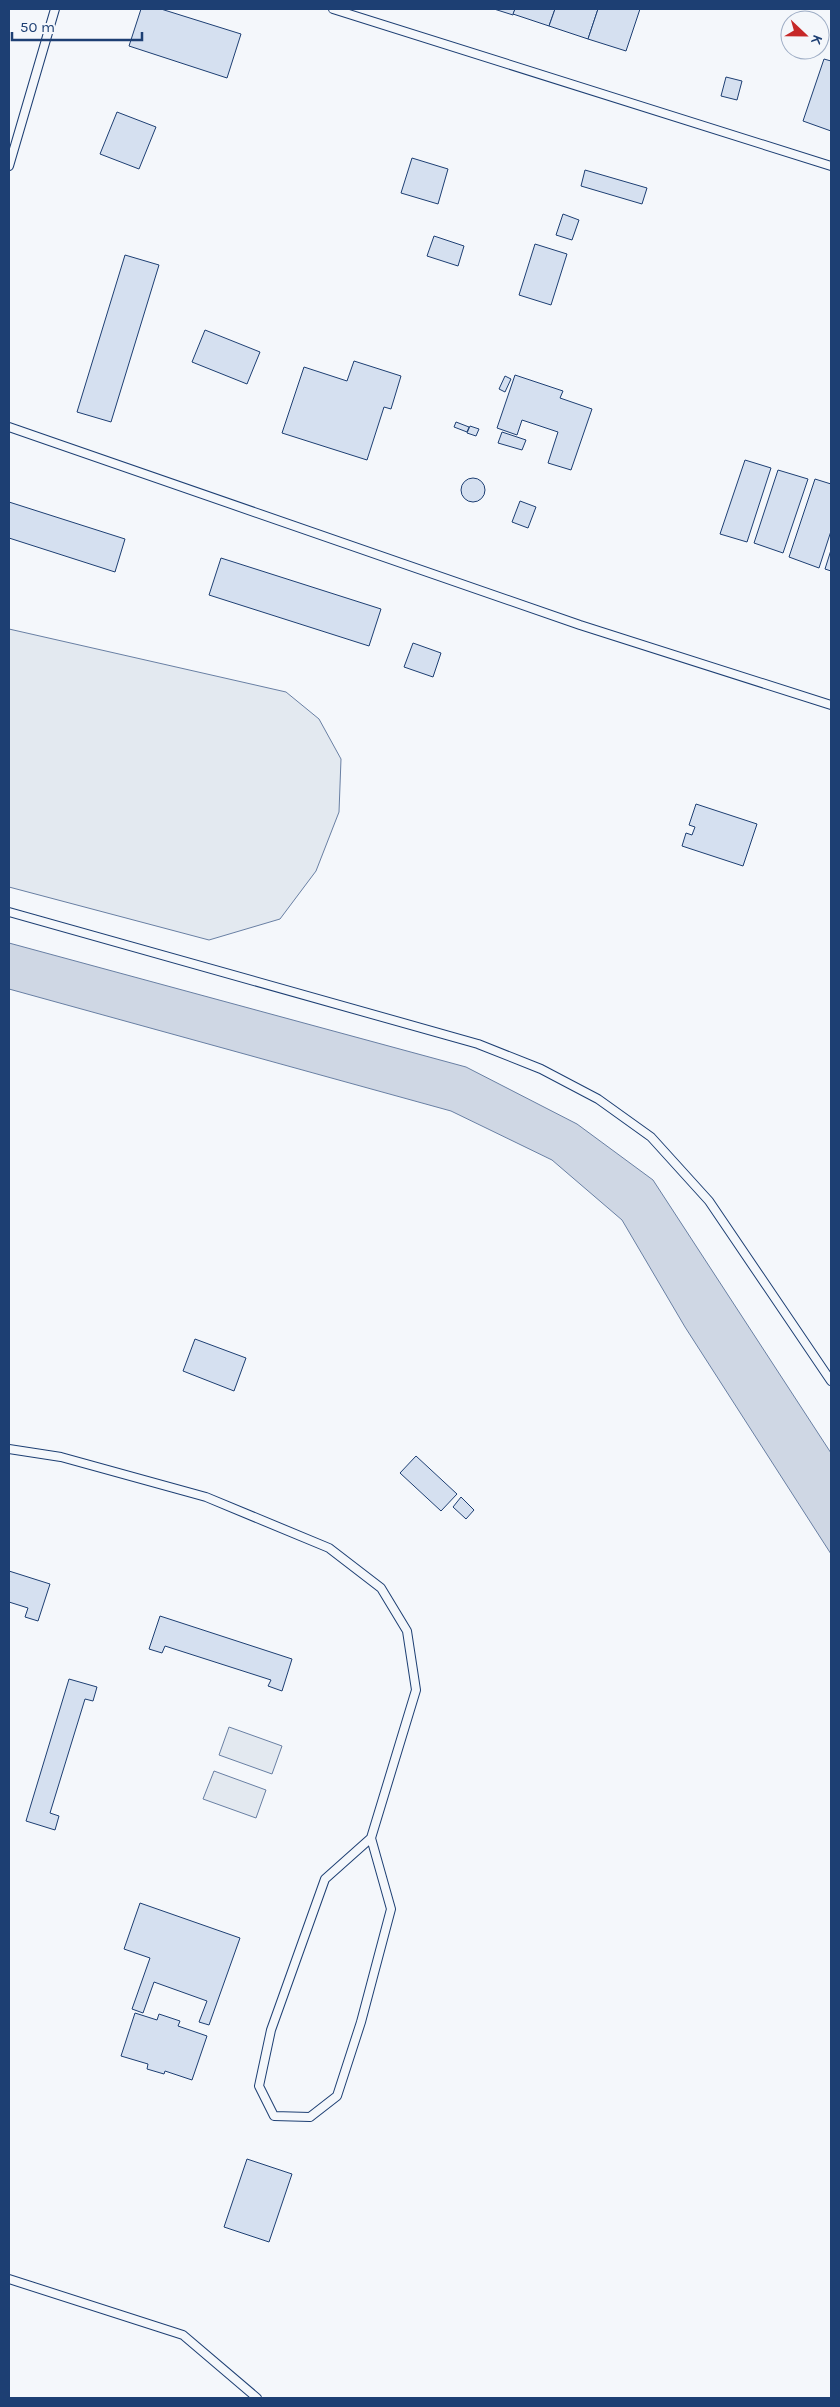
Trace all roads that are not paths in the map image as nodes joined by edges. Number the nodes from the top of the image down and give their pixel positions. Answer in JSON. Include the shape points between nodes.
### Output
{"nodes":[{"id":1,"x":55,"y":9,"type":"edge"},
{"id":2,"x":333,"y":9,"type":"edge"},
{"id":3,"x":9,"y":166,"type":"edge"},
{"id":4,"x":831,"y":166,"type":"edge"},
{"id":5,"x":9,"y":427,"type":"edge"},
{"id":6,"x":831,"y":705,"type":"edge"},
{"id":7,"x":9,"y":912,"type":"edge"},
{"id":8,"x":831,"y":1381,"type":"edge"},
{"id":9,"x":9,"y":1449,"type":"edge"},
{"id":10,"x":371,"y":1838,"type":"junction"},
{"id":11,"x":9,"y":2279,"type":"edge"},
{"id":12,"x":256,"y":2398,"type":"edge"}],
"edges":[{"from":1,"to":3,"type":"lane"},
{"from":2,"to":4,"type":"lane"},
{"from":5,"to":6,"type":"lane","via":[[580,625]]},
{"from":7,"to":8,"type":"lane","via":[[478,1044],[541,1069],[598,1099],[651,1137],[709,1200]]},
{"from":9,"to":10,"type":"lane","via":[[61,1457],[206,1497],[329,1548],[381,1588],[407,1632],[416,1690]]},
{"from":10,"to":10,"type":"lane","via":[[325,1879],[271,2030],[259,2086],[274,2116],[310,2117],[337,2096],[361,2022],[391,1909]]},
{"from":11,"to":12,"type":"lane","via":[[182,2335]]}]}
